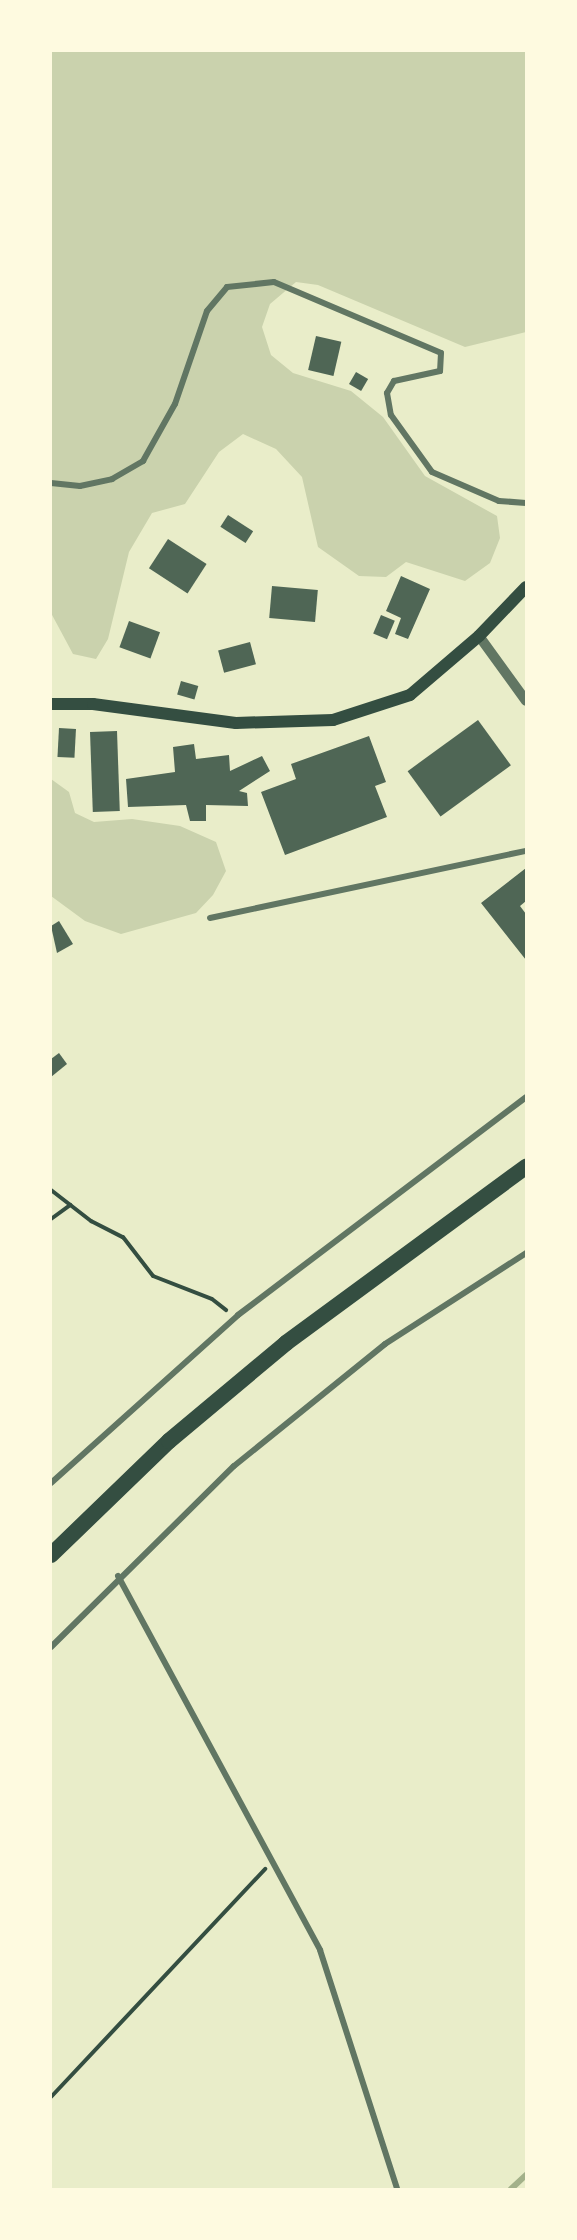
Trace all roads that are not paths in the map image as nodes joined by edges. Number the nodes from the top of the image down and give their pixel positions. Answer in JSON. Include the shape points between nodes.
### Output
{"nodes":[{"id":1,"x":51,"y":483,"type":"edge"},
{"id":2,"x":526,"y":503,"type":"edge"},
{"id":3,"x":526,"y":587,"type":"edge"},
{"id":4,"x":479,"y":636,"type":"junction"},
{"id":5,"x":526,"y":701,"type":"edge"},
{"id":6,"x":51,"y":704,"type":"edge"},
{"id":7,"x":526,"y":851,"type":"edge"},
{"id":8,"x":210,"y":918,"type":"dead end"},
{"id":9,"x":526,"y":1097,"type":"edge"},
{"id":10,"x":526,"y":1167,"type":"edge"},
{"id":11,"x":526,"y":1253,"type":"edge"},
{"id":12,"x":51,"y":1483,"type":"edge"},
{"id":13,"x":51,"y":1555,"type":"edge"},
{"id":14,"x":118,"y":1576,"type":"junction"},
{"id":15,"x":51,"y":1647,"type":"edge"},
{"id":16,"x":397,"y":2189,"type":"edge"}],
"edges":[{"from":1,"to":2,"type":"street","via":[[80,486],[112,479],[143,460],[175,404],[207,311],[227,287],[274,282],[441,353],[440,371],[394,381],[387,393],[391,415],[432,472],[499,501]]},
{"from":3,"to":4,"type":"main road"},
{"from":4,"to":5,"type":"street"},
{"from":4,"to":6,"type":"main road","via":[[410,695],[333,720],[236,723],[93,704]]},
{"from":7,"to":8,"type":"street"},
{"from":9,"to":12,"type":"street","via":[[238,1315]]},
{"from":10,"to":13,"type":"highway","via":[[286,1343],[170,1441]]},
{"from":11,"to":14,"type":"street","via":[[385,1344],[234,1466]]},
{"from":14,"to":15,"type":"street"},
{"from":14,"to":16,"type":"street","via":[[320,1950]]}]}
